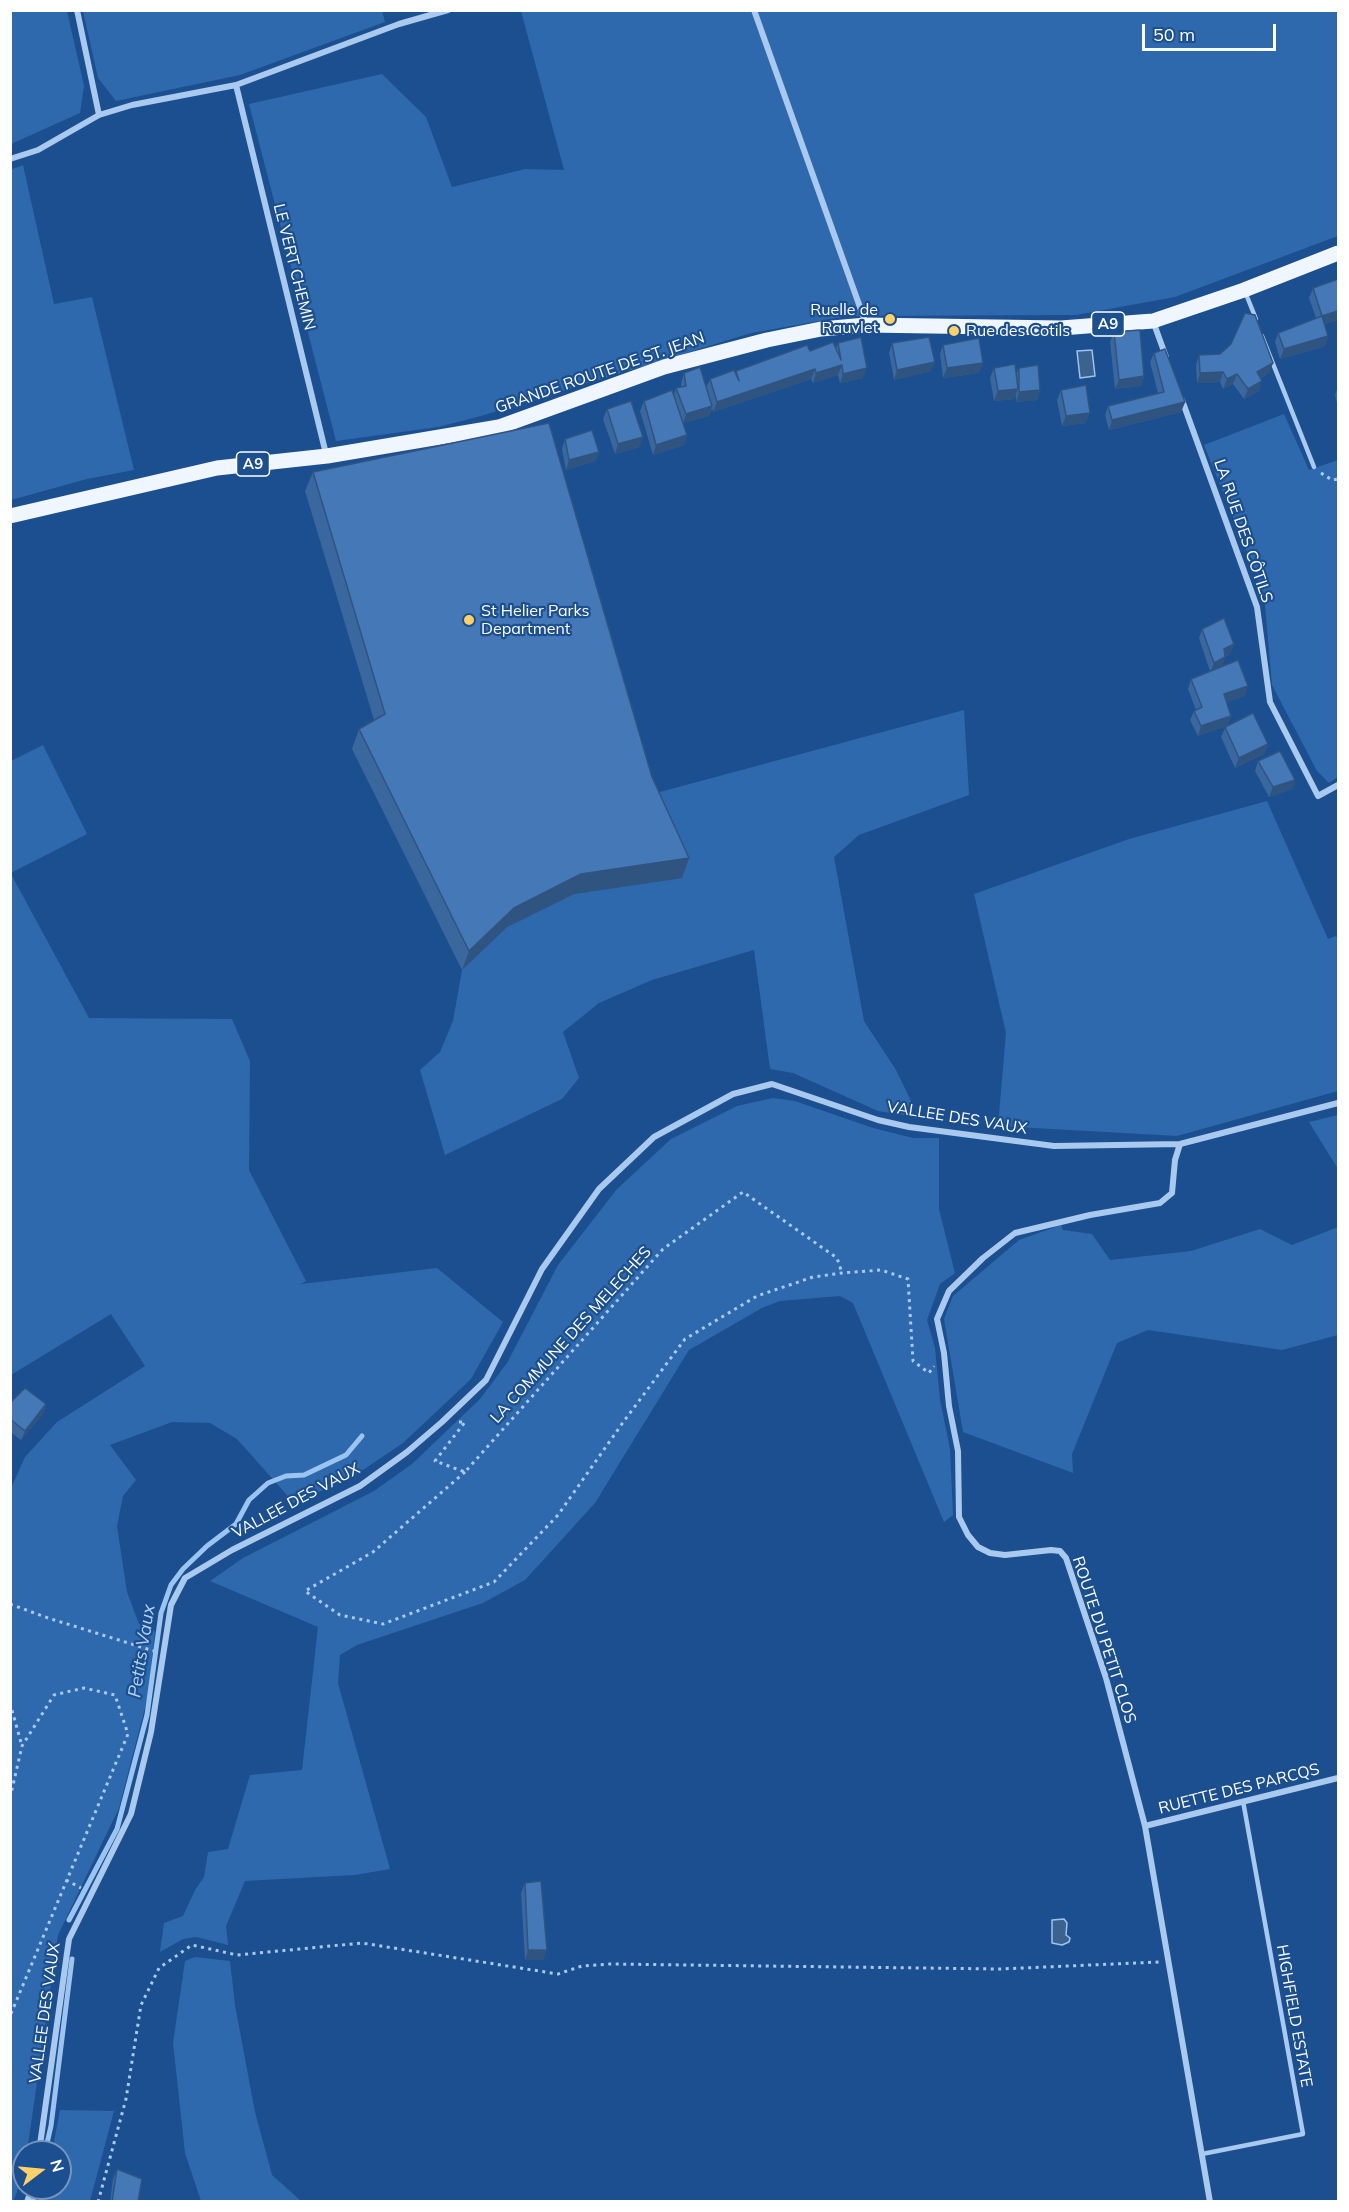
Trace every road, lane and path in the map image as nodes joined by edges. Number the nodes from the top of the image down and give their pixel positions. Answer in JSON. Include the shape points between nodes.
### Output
{"nodes":[{"id":1,"x":76,"y":10,"type":"edge"},
{"id":2,"x":448,"y":10,"type":"edge"},
{"id":3,"x":754,"y":10,"type":"edge"},
{"id":4,"x":236,"y":85,"type":"junction"},
{"id":5,"x":99,"y":115,"type":"junction"},
{"id":6,"x":10,"y":159,"type":"edge"},
{"id":7,"x":1338,"y":253,"type":"edge"},
{"id":8,"x":1244,"y":290,"type":"junction"},
{"id":9,"x":1153,"y":321,"type":"junction"},
{"id":10,"x":866,"y":325,"type":"junction"},
{"id":11,"x":1169,"y":364,"type":"edge"},
{"id":12,"x":1181,"y":398,"type":"edge"},
{"id":13,"x":327,"y":456,"type":"junction"},
{"id":14,"x":1314,"y":467,"type":"joint"},
{"id":15,"x":1338,"y":479,"type":"edge"},
{"id":16,"x":10,"y":516,"type":"edge"},
{"id":17,"x":1338,"y":784,"type":"edge"},
{"id":18,"x":1338,"y":1103,"type":"edge"},
{"id":19,"x":1180,"y":1144,"type":"junction"},
{"id":20,"x":842,"y":1273,"type":"junction"},
{"id":21,"x":944,"y":1353,"type":"junction"},
{"id":22,"x":442,"y":1422,"type":"junction"},
{"id":23,"x":465,"y":1472,"type":"junction"},
{"id":24,"x":10,"y":1604,"type":"edge"},
{"id":25,"x":145,"y":1648,"type":"dead end"},
{"id":26,"x":10,"y":1703,"type":"edge"},
{"id":27,"x":22,"y":1746,"type":"junction"},
{"id":28,"x":1338,"y":1778,"type":"edge"},
{"id":29,"x":10,"y":1798,"type":"edge"},
{"id":30,"x":1243,"y":1801,"type":"junction"},
{"id":31,"x":1145,"y":1826,"type":"junction"},
{"id":32,"x":66,"y":1880,"type":"junction"},
{"id":33,"x":81,"y":1888,"type":"dead end"},
{"id":34,"x":1169,"y":1961,"type":"junction"},
{"id":35,"x":10,"y":2016,"type":"edge"},
{"id":36,"x":41,"y":2140,"type":"edge"},
{"id":37,"x":1202,"y":2154,"type":"junction"},
{"id":38,"x":98,"y":2202,"type":"edge"},
{"id":39,"x":1210,"y":2202,"type":"edge"}],
"edges":[{"from":1,"to":5,"type":"street"},
{"from":2,"to":4,"type":"street","via":[[399,24]]},
{"from":3,"to":10,"type":"street"},
{"from":4,"to":5,"type":"street"},
{"from":4,"to":13,"type":"street","name":"LE VERT CHEMIN"},
{"from":5,"to":6,"type":"street","via":[[38,150]]},
{"from":7,"to":8,"type":"main road","name":"GRANDE ROUTE DE ST. JEAN","number":"A9"},
{"from":8,"to":9,"type":"main road","name":"GRANDE ROUTE DE ST. JEAN","number":"A9"},
{"from":8,"to":14,"type":"lane"},
{"from":9,"to":10,"type":"main road","name":"GRANDE ROUTE DE ST. JEAN","number":"A9","via":[[1060,328]]},
{"from":9,"to":11,"type":"street"},
{"from":10,"to":13,"type":"main road","name":"GRANDE ROUTE DE ST. JEAN","number":"A9","via":[[768,339],[664,368],[499,427]]},
{"from":12,"to":17,"type":"street","name":"LA RUE DES CÔTILS","via":[[1257,607],[1270,702],[1318,796]]},
{"from":13,"to":16,"type":"main road","name":"GRANDE ROUTE DE ST. JEAN","number":"A9","via":[[217,468]]},
{"from":14,"to":15,"type":"path","via":[[1332,480]]},
{"from":18,"to":19,"type":"street","name":"VALLEE DES VAUX"},
{"from":19,"to":21,"type":"street","name":"ROUTE DU PETIT CLOS","via":[[1172,1193],[1160,1203],[1015,1233],[983,1258],[949,1291],[937,1319]]},
{"from":19,"to":22,"type":"street","name":"VALLEE DES VAUX","via":[[1054,1146],[909,1127],[772,1084],[733,1094],[654,1137],[599,1189],[542,1269],[486,1380]]},
{"from":20,"to":21,"type":"path","name":"LA COMMUNE DES MELECHES","via":[[881,1270],[908,1279],[913,1361],[929,1373]]},
{"from":20,"to":23,"type":"path","name":"LA COMMUNE DES MELECHES","via":[[837,1258],[743,1192],[663,1249]]},
{"from":20,"to":23,"type":"path","name":"LA COMMUNE DES MELECHES","via":[[813,1277],[757,1296],[685,1339],[558,1515],[494,1582],[383,1624],[340,1615],[305,1591],[373,1552]]},
{"from":21,"to":31,"type":"street","name":"ROUTE DU PETIT CLOS","via":[[958,1451],[959,1517],[978,1547],[990,1553],[1005,1556],[1051,1550],[1060,1551],[1066,1558],[1106,1678]]},
{"from":22,"to":23,"type":"path","name":"LA COMMUNE DES MELECHES","via":[[465,1422],[435,1461]]},
{"from":22,"to":36,"type":"street","name":"VALLEE DES VAUX","via":[[360,1486],[185,1578],[171,1605],[151,1732],[131,1814],[69,1939]]},
{"from":24,"to":25,"type":"path"},
{"from":26,"to":27,"type":"path"},
{"from":27,"to":29,"type":"path"},
{"from":27,"to":32,"type":"path","via":[[54,1695],[84,1688],[116,1695],[128,1734]]},
{"from":28,"to":30,"type":"street","name":"RUETTE DES PARCQS"},
{"from":30,"to":31,"type":"street","name":"RUETTE DES PARCQS"},
{"from":30,"to":37,"type":"lane","name":"HIGHFIELD ESTATE","via":[[1303,2134]]},
{"from":31,"to":34,"type":"street","name":"ROUTE DU PETIT CLOS"},
{"from":32,"to":33,"type":"path"},
{"from":32,"to":35,"type":"path"},
{"from":34,"to":37,"type":"street","name":"ROUTE DU PETIT CLOS"},
{"from":34,"to":38,"type":"path","via":[[1000,1969],[610,1964],[582,1966],[558,1974],[362,1943],[237,1955],[192,1945],[159,1968],[141,2006],[126,2099]]},
{"from":37,"to":39,"type":"street","name":"ROUTE DU PETIT CLOS"}]}
